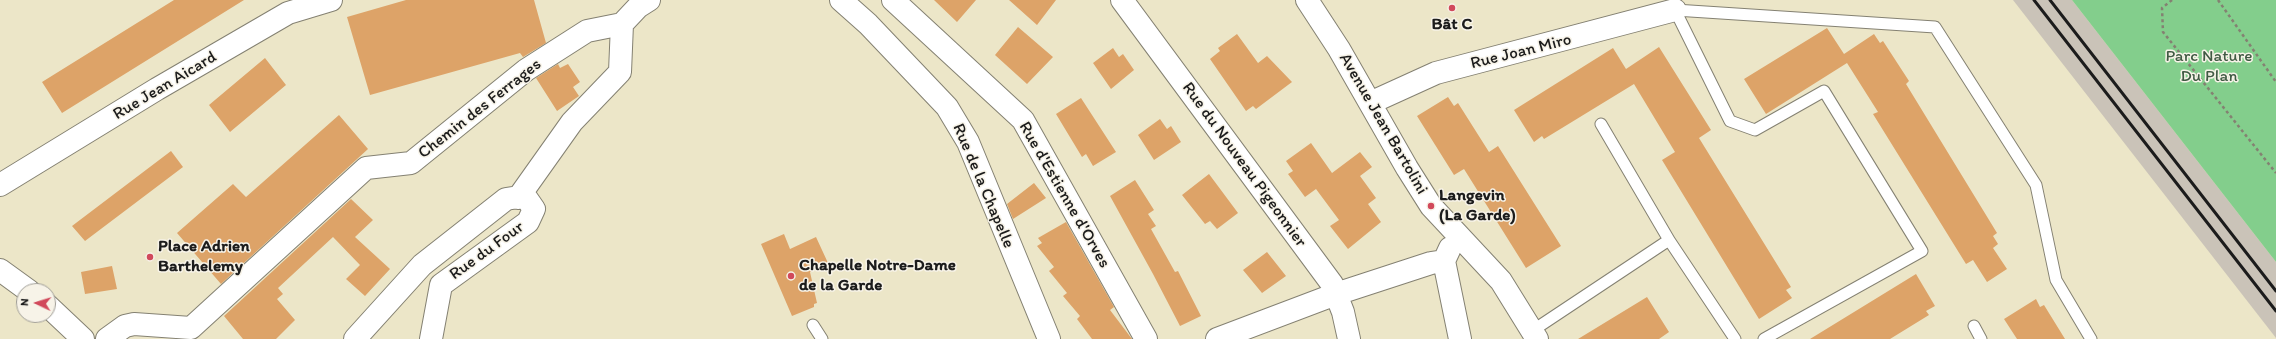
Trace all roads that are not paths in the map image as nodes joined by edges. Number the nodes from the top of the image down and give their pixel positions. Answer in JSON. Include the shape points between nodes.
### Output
{"nodes":[{"id":1,"x":331,"y":0,"type":"edge"},
{"id":2,"x":649,"y":0,"type":"edge"},
{"id":3,"x":842,"y":0,"type":"edge"},
{"id":4,"x":893,"y":0,"type":"edge"},
{"id":5,"x":1122,"y":0,"type":"edge"},
{"id":6,"x":1307,"y":0,"type":"edge"},
{"id":7,"x":1673,"y":5,"type":"edge"},
{"id":8,"x":622,"y":24,"type":"junction"},
{"id":9,"x":1370,"y":103,"type":"junction"},
{"id":10,"x":1601,"y":124,"type":"dead end"},
{"id":11,"x":1,"y":186,"type":"edge"},
{"id":12,"x":518,"y":198,"type":"junction"},
{"id":13,"x":1457,"y":235,"type":"junction"},
{"id":14,"x":1669,"y":240,"type":"junction"},
{"id":15,"x":1444,"y":261,"type":"junction"},
{"id":16,"x":0,"y":270,"type":"edge"},
{"id":17,"x":18,"y":283,"type":"edge"},
{"id":18,"x":1336,"y":294,"type":"junction"},
{"id":19,"x":56,"y":314,"type":"edge"},
{"id":20,"x":813,"y":325,"type":"dead end"},
{"id":21,"x":1974,"y":326,"type":"dead end"},
{"id":22,"x":165,"y":333,"type":"edge"},
{"id":23,"x":1534,"y":335,"type":"edge"},
{"id":24,"x":357,"y":338,"type":"edge"},
{"id":25,"x":83,"y":339,"type":"edge"},
{"id":26,"x":107,"y":339,"type":"edge"},
{"id":27,"x":431,"y":339,"type":"edge"},
{"id":28,"x":822,"y":339,"type":"edge"},
{"id":29,"x":1049,"y":339,"type":"edge"},
{"id":30,"x":1146,"y":339,"type":"edge"},
{"id":31,"x":1217,"y":339,"type":"edge"},
{"id":32,"x":1349,"y":339,"type":"edge"},
{"id":33,"x":1460,"y":339,"type":"edge"},
{"id":34,"x":1735,"y":339,"type":"edge"},
{"id":35,"x":1764,"y":339,"type":"edge"},
{"id":36,"x":1981,"y":339,"type":"edge"},
{"id":37,"x":2091,"y":339,"type":"edge"}],
"edges":[{"from":1,"to":11,"type":"street","name":"Rue Jean Aicard","via":[[288,13],[157,89]]},
{"from":2,"to":8,"type":"street","via":[[638,7]]},
{"from":3,"to":29,"type":"street","name":"Rue de la Chapelle","via":[[913,69],[947,107],[968,142]]},
{"from":4,"to":30,"type":"street","name":"Rue d'Estienne d'Orves","via":[[1023,120]]},
{"from":5,"to":18,"type":"street","name":"Rue du Nouveau Pigeonnier","via":[[1332,284]]},
{"from":6,"to":9,"type":"street","name":"Avenue Jean Bartolini"},
{"from":7,"to":9,"type":"street","name":"Rue Joan Miro","via":[[1436,73]]},
{"from":7,"to":35,"type":"lane","via":[[1730,121],[1755,130],[1824,91],[1922,251]]},
{"from":7,"to":37,"type":"lane","via":[[1935,27],[2036,185],[2056,280]]},
{"from":8,"to":12,"type":"street","via":[[620,72],[572,122]]},
{"from":8,"to":22,"type":"street","name":"Chemin des Ferrages","via":[[587,32],[526,70],[411,163],[366,168],[191,328]]},
{"from":9,"to":13,"type":"street","name":"Avenue Jean Bartolini","via":[[1431,206]]},
{"from":10,"to":14,"type":"lane"},
{"from":12,"to":24,"type":"street","via":[[506,199],[422,265]]},
{"from":12,"to":27,"type":"street","name":"Rue du Four","via":[[525,196],[534,209],[528,222],[441,285]]},
{"from":13,"to":15,"type":"street"},
{"from":13,"to":23,"type":"street","name":"Avenue Jean Bartolini","via":[[1501,281]]},
{"from":14,"to":23,"type":"lane"},
{"from":14,"to":34,"type":"lane"},
{"from":15,"to":18,"type":"street"},
{"from":15,"to":33,"type":"street"},
{"from":16,"to":17,"type":"street"},
{"from":18,"to":31,"type":"street"},
{"from":18,"to":32,"type":"street","name":"Rue du Nouveau Pigeonnier"},
{"from":19,"to":25,"type":"street"},
{"from":20,"to":28,"type":"lane"},
{"from":21,"to":36,"type":"lane"},
{"from":22,"to":26,"type":"street","via":[[134,324],[125,326]]}]}
